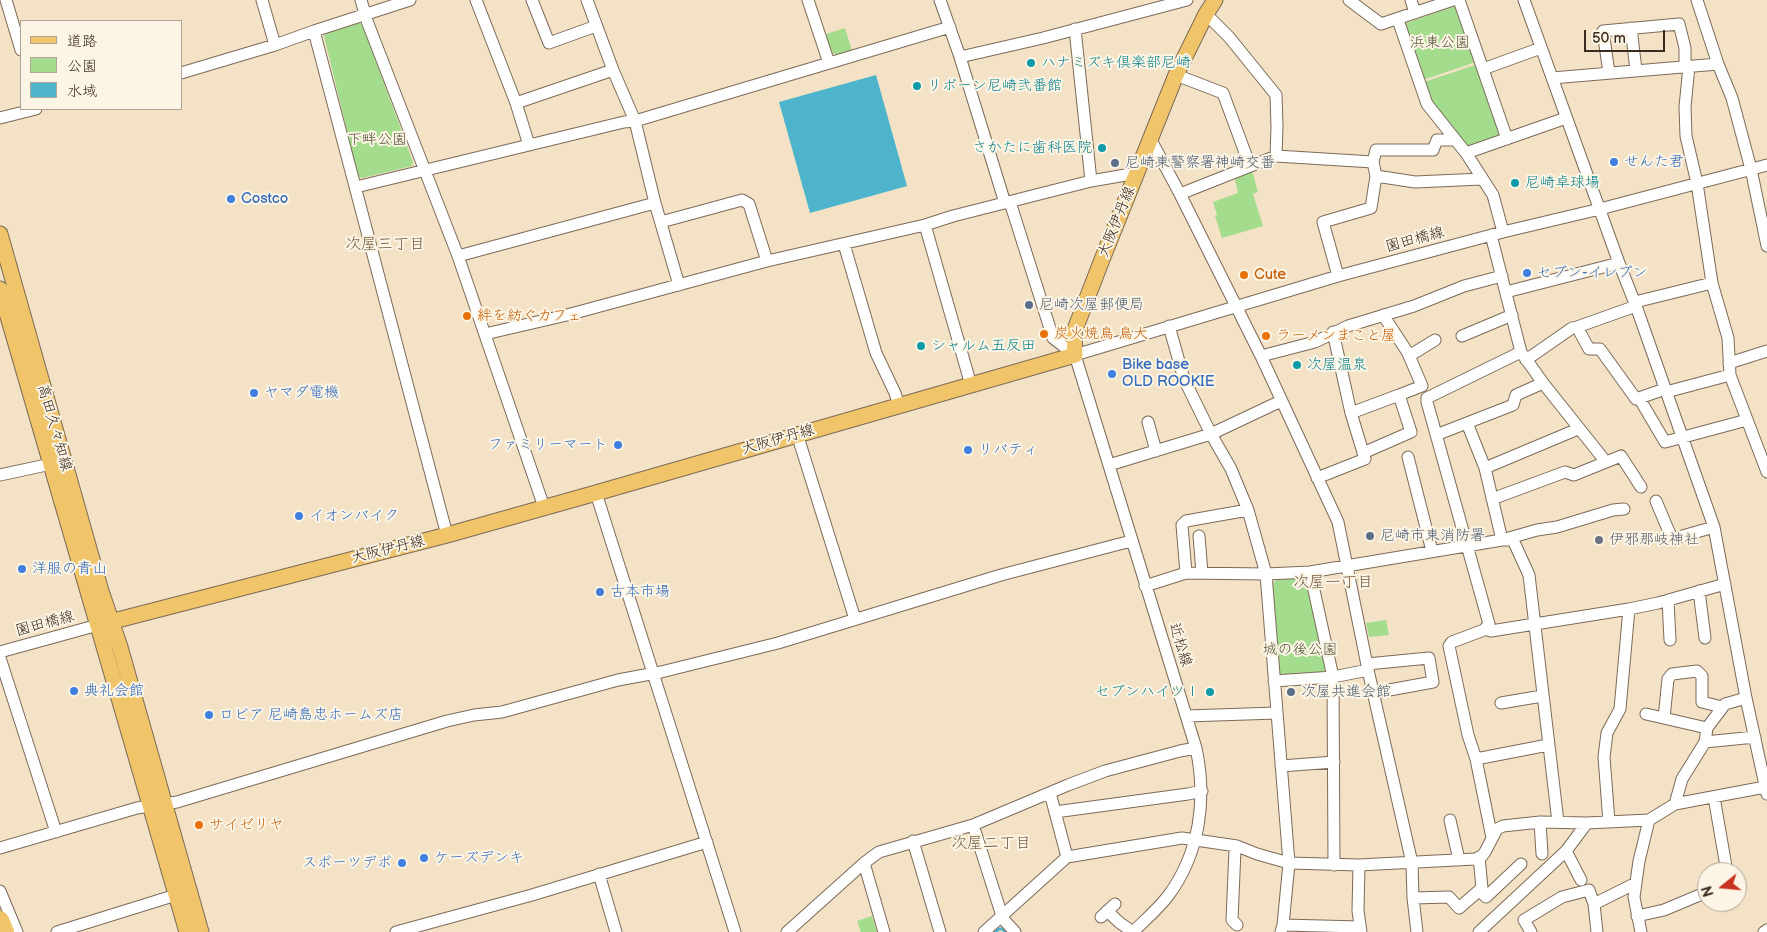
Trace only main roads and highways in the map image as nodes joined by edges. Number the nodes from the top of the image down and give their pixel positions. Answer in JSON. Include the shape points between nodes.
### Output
{"nodes":[{"id":1,"x":1214,"y":0,"type":"edge"},
{"id":2,"x":0,"y":234,"type":"edge"},
{"id":3,"x":1,"y":296,"type":"edge"},
{"id":4,"x":104,"y":623,"type":"junction"},
{"id":5,"x":158,"y":805,"type":"junction"},
{"id":6,"x":0,"y":920,"type":"edge"},
{"id":7,"x":5,"y":932,"type":"edge"},
{"id":8,"x":187,"y":932,"type":"edge"},
{"id":9,"x":201,"y":932,"type":"edge"}],
"edges":[{"from":1,"to":4,"type":"main road","name":"大阪伊丹線","via":[[1176,75],[1074,332],[1075,355],[448,534]]},
{"from":2,"to":4,"type":"main road","name":"高田久々知線"},
{"from":3,"to":4,"type":"main road","name":"高田久々知線","via":[[51,464]]},
{"from":4,"to":5,"type":"main road","via":[[120,647]]},
{"from":5,"to":8,"type":"main road"},
{"from":5,"to":9,"type":"main road"},
{"from":6,"to":7,"type":"highway"}]}
